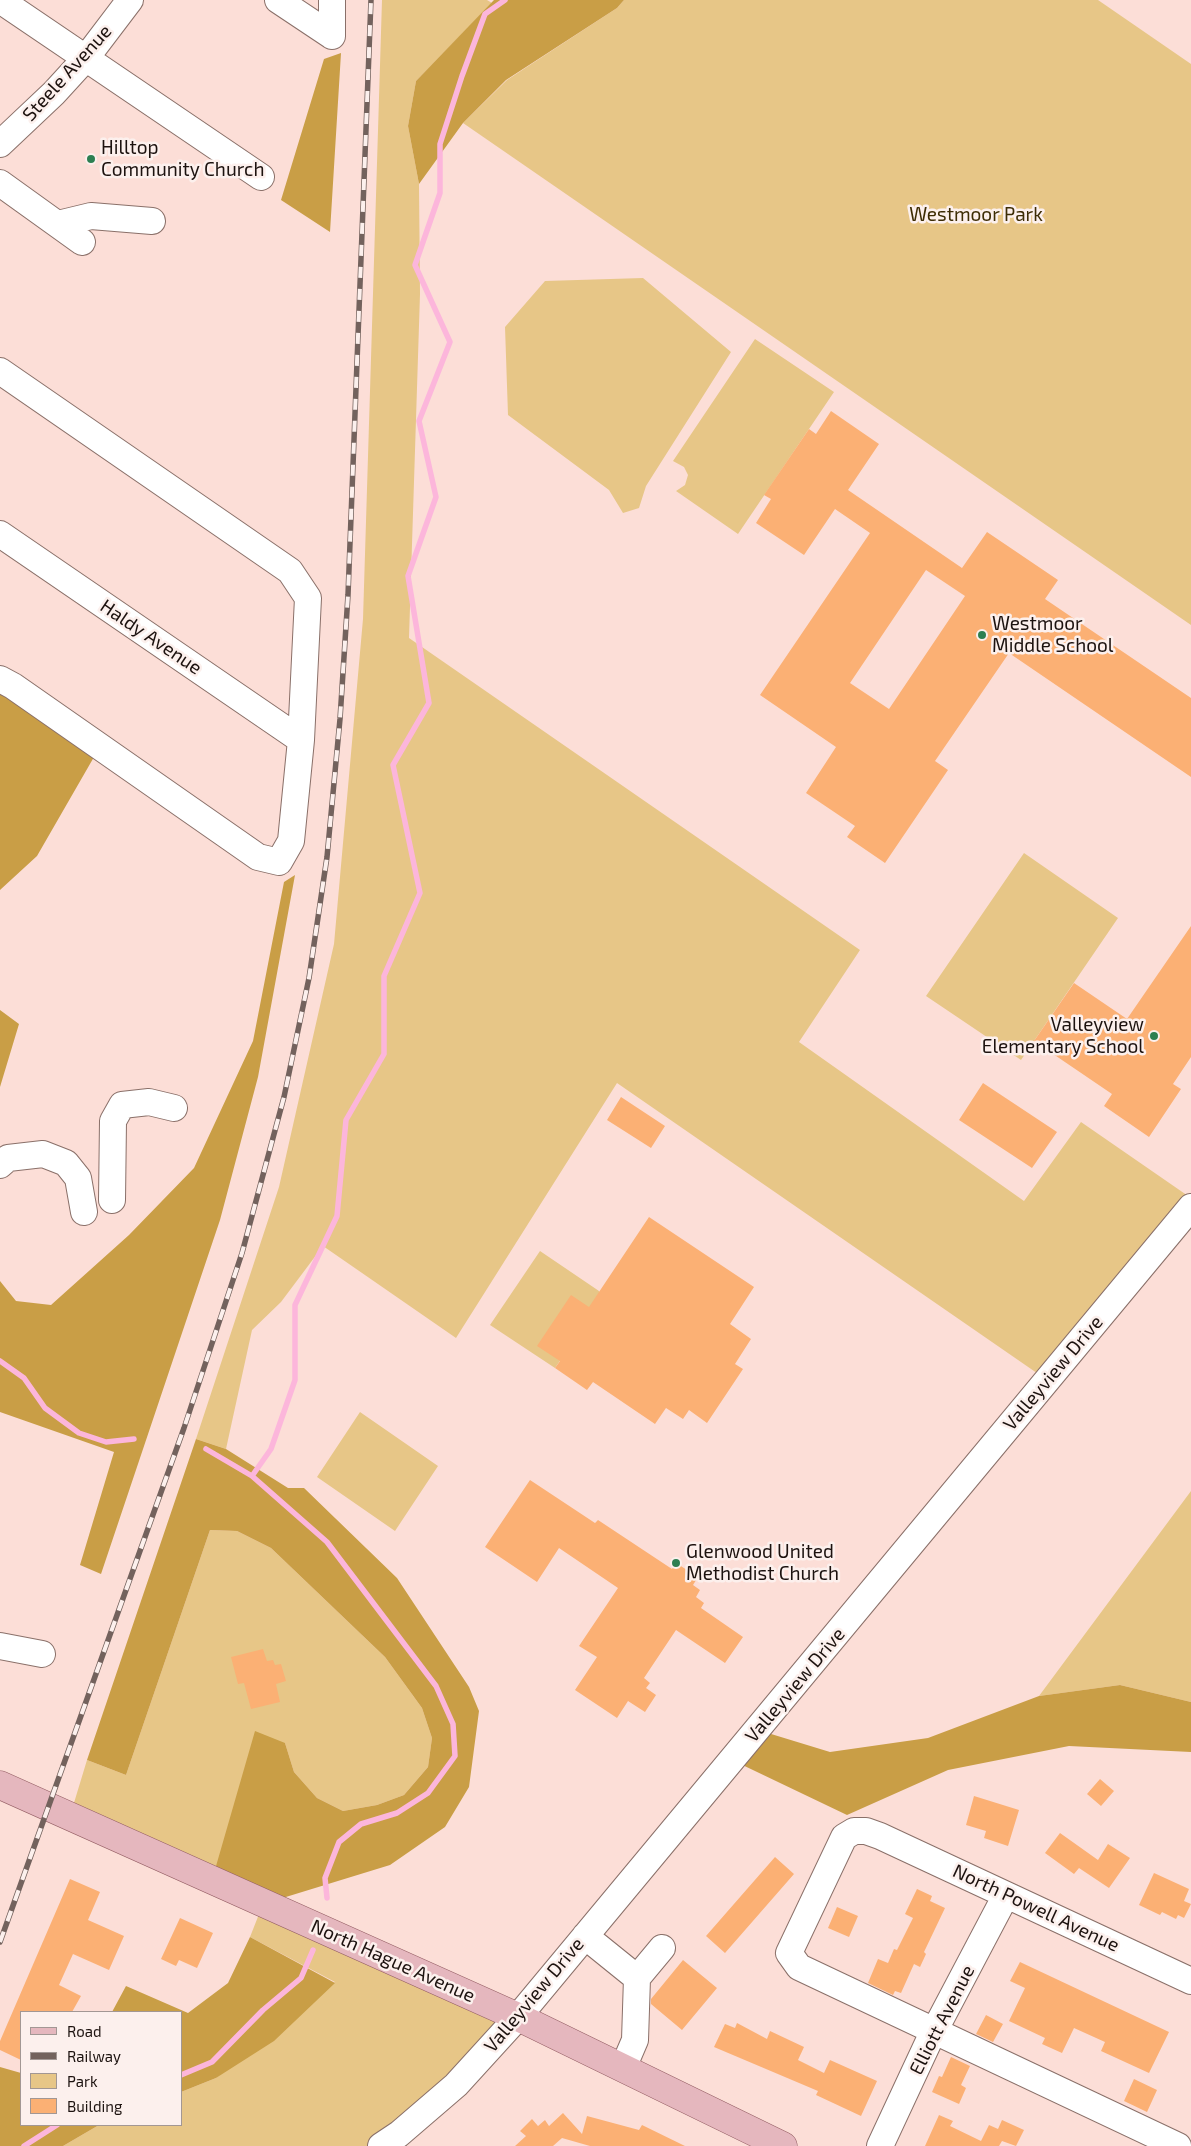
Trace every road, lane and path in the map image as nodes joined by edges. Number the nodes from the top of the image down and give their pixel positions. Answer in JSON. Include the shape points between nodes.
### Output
{"nodes":[{"id":1,"x":0,"y":0,"type":"edge"},
{"id":2,"x":130,"y":0,"type":"edge"},
{"id":3,"x":278,"y":0,"type":"edge"},
{"id":4,"x":332,"y":0,"type":"edge"},
{"id":5,"x":86,"y":58,"type":"junction"},
{"id":6,"x":0,"y":144,"type":"edge"},
{"id":7,"x":262,"y":177,"type":"dead end"},
{"id":8,"x":0,"y":183,"type":"edge"},
{"id":9,"x":152,"y":221,"type":"dead end"},
{"id":10,"x":58,"y":224,"type":"junction"},
{"id":11,"x":82,"y":242,"type":"dead end"},
{"id":12,"x":0,"y":372,"type":"edge"},
{"id":13,"x":0,"y":534,"type":"edge"},
{"id":14,"x":0,"y":679,"type":"edge"},
{"id":15,"x":301,"y":740,"type":"junction"},
{"id":16,"x":174,"y":1108,"type":"dead end"},
{"id":17,"x":0,"y":1165,"type":"edge"},
{"id":18,"x":112,"y":1200,"type":"dead end"},
{"id":19,"x":1191,"y":1207,"type":"edge"},
{"id":20,"x":84,"y":1212,"type":"dead end"},
{"id":21,"x":0,"y":1646,"type":"edge"},
{"id":22,"x":42,"y":1654,"type":"dead end"},
{"id":23,"x":0,"y":1785,"type":"edge"},
{"id":24,"x":1006,"y":1895,"type":"junction"},
{"id":25,"x":585,"y":1936,"type":"junction"},
{"id":26,"x":662,"y":1948,"type":"dead end"},
{"id":27,"x":637,"y":1978,"type":"junction"},
{"id":28,"x":1191,"y":1981,"type":"edge"},
{"id":29,"x":518,"y":2017,"type":"junction"},
{"id":30,"x":934,"y":2031,"type":"junction"},
{"id":31,"x":623,"y":2068,"type":"junction"},
{"id":32,"x":381,"y":2146,"type":"edge"},
{"id":33,"x":783,"y":2146,"type":"edge"},
{"id":34,"x":880,"y":2146,"type":"edge"},
{"id":35,"x":1178,"y":2146,"type":"edge"}],
"edges":[{"from":1,"to":5,"type":"street"},
{"from":2,"to":5,"type":"street","name":"Steele Avenue"},
{"from":3,"to":4,"type":"street","via":[[332,36]]},
{"from":5,"to":6,"type":"street","name":"Steele Avenue"},
{"from":5,"to":7,"type":"street"},
{"from":8,"to":10,"type":"street"},
{"from":9,"to":10,"type":"street","via":[[91,216]]},
{"from":10,"to":11,"type":"street"},
{"from":12,"to":15,"type":"street","via":[[290,571],[308,598]]},
{"from":13,"to":15,"type":"street","name":"Haldy Avenue"},
{"from":14,"to":15,"type":"street","via":[[258,857],[279,862],[291,841]]},
{"from":16,"to":18,"type":"street","via":[[149,1102],[122,1105],[114,1121]]},
{"from":17,"to":20,"type":"street","via":[[8,1158],[43,1154],[66,1163],[78,1178]]},
{"from":19,"to":25,"type":"street","name":"Valleyview Drive"},
{"from":21,"to":22,"type":"street"},
{"from":23,"to":29,"type":"main road","name":"North Hague Avenue"},
{"from":24,"to":28,"type":"street","name":"North Powell Avenue"},
{"from":24,"to":30,"type":"street","name":"Elliott Avenue"},
{"from":24,"to":30,"type":"street","name":"North Powell Avenue","via":[[866,1831],[854,1831],[844,1838],[790,1953],[800,1967]]},
{"from":25,"to":27,"type":"street"},
{"from":25,"to":29,"type":"street","name":"Valleyview Drive"},
{"from":26,"to":27,"type":"street"},
{"from":27,"to":31,"type":"street","via":[[635,2040]]},
{"from":29,"to":31,"type":"main road","name":"North Hague Avenue"},
{"from":29,"to":32,"type":"street","name":"Valleyview Drive","via":[[456,2085]]},
{"from":30,"to":34,"type":"street","name":"Elliott Avenue"},
{"from":30,"to":35,"type":"street"},
{"from":31,"to":33,"type":"main road","name":"North Hague Avenue"}]}
